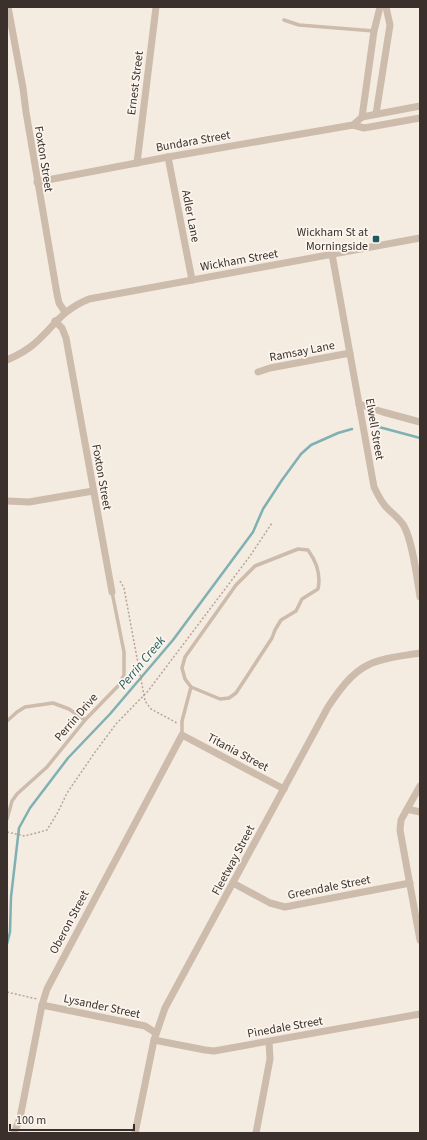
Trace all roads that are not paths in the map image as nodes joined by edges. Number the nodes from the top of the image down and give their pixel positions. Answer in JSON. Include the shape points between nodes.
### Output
{"nodes":[{"id":1,"x":8,"y":7,"type":"edge"},
{"id":2,"x":156,"y":7,"type":"edge"},
{"id":3,"x":380,"y":7,"type":"edge"},
{"id":4,"x":386,"y":7,"type":"edge"},
{"id":5,"x":284,"y":20,"type":"dead end"},
{"id":6,"x":374,"y":31,"type":"junction"},
{"id":7,"x":16,"y":51,"type":"junction"},
{"id":8,"x":7,"y":52,"type":"edge"},
{"id":9,"x":420,"y":106,"type":"edge"},
{"id":10,"x":376,"y":114,"type":"junction"},
{"id":11,"x":362,"y":117,"type":"junction"},
{"id":12,"x":420,"y":118,"type":"edge"},
{"id":13,"x":353,"y":125,"type":"junction"},
{"id":14,"x":168,"y":157,"type":"junction"},
{"id":15,"x":137,"y":163,"type":"junction"},
{"id":16,"x":37,"y":182,"type":"junction"},
{"id":17,"x":420,"y":238,"type":"edge"},
{"id":18,"x":332,"y":254,"type":"junction"},
{"id":19,"x":192,"y":280,"type":"junction"},
{"id":20,"x":65,"y":312,"type":"junction"},
{"id":21,"x":55,"y":322,"type":"junction"},
{"id":22,"x":350,"y":353,"type":"junction"},
{"id":23,"x":7,"y":360,"type":"edge"},
{"id":24,"x":258,"y":372,"type":"dead end"},
{"id":25,"x":360,"y":404,"type":"junction"},
{"id":26,"x":420,"y":422,"type":"edge"},
{"id":27,"x":93,"y":491,"type":"junction"},
{"id":28,"x":7,"y":501,"type":"edge"},
{"id":29,"x":112,"y":592,"type":"joint"},
{"id":30,"x":420,"y":597,"type":"edge"},
{"id":31,"x":420,"y":653,"type":"edge"},
{"id":32,"x":191,"y":687,"type":"junction"},
{"id":33,"x":85,"y":720,"type":"junction"},
{"id":34,"x":7,"y":721,"type":"edge"},
{"id":35,"x":182,"y":735,"type":"junction"},
{"id":36,"x":420,"y":786,"type":"edge"},
{"id":37,"x":284,"y":789,"type":"junction"},
{"id":38,"x":407,"y":809,"type":"junction"},
{"id":39,"x":420,"y":812,"type":"edge"},
{"id":40,"x":7,"y":819,"type":"edge"},
{"id":41,"x":233,"y":882,"type":"junction"},
{"id":42,"x":410,"y":883,"type":"junction"},
{"id":43,"x":419,"y":927,"type":"edge"},
{"id":44,"x":420,"y":940,"type":"edge"},
{"id":45,"x":42,"y":1004,"type":"junction"},
{"id":46,"x":420,"y":1014,"type":"edge"},
{"id":47,"x":155,"y":1036,"type":"junction"},
{"id":48,"x":269,"y":1042,"type":"junction"},
{"id":49,"x":14,"y":1133,"type":"edge"},
{"id":50,"x":135,"y":1133,"type":"edge"},
{"id":51,"x":256,"y":1133,"type":"edge"}],
"edges":[{"from":1,"to":7,"type":"street","name":"Foxton Street"},
{"from":2,"to":15,"type":"street","name":"Ernest Street"},
{"from":3,"to":6,"type":"street"},
{"from":4,"to":10,"type":"street","via":[[390,25]]},
{"from":5,"to":6,"type":"lane","via":[[299,25]]},
{"from":6,"to":11,"type":"street"},
{"from":7,"to":8,"type":"street"},
{"from":7,"to":16,"type":"street","name":"Foxton Street"},
{"from":9,"to":10,"type":"street"},
{"from":10,"to":11,"type":"street"},
{"from":11,"to":13,"type":"street"},
{"from":12,"to":13,"type":"street","name":"Bundara Street","via":[[364,128]]},
{"from":13,"to":14,"type":"street","name":"Bundara Street"},
{"from":14,"to":15,"type":"street","name":"Bundara Street"},
{"from":14,"to":19,"type":"street","name":"Adler Lane"},
{"from":15,"to":16,"type":"street","name":"Bundara Street"},
{"from":16,"to":20,"type":"street","name":"Foxton Street","via":[[57,294]]},
{"from":17,"to":18,"type":"street","name":"Wickham Street"},
{"from":18,"to":19,"type":"street","name":"Wickham Street"},
{"from":18,"to":22,"type":"street","name":"Elwell Street"},
{"from":19,"to":20,"type":"street","name":"Wickham Street","via":[[89,299]]},
{"from":20,"to":21,"type":"street","name":"Wickham Street"},
{"from":21,"to":23,"type":"street","name":"Wickham Street","via":[[35,343]]},
{"from":21,"to":27,"type":"street","name":"Foxton Street","via":[[62,328],[66,338]]},
{"from":22,"to":24,"type":"street","name":"Ramsay Lane"},
{"from":22,"to":25,"type":"street","name":"Elwell Street"},
{"from":25,"to":26,"type":"street"},
{"from":25,"to":30,"type":"street","name":"Elwell Street","via":[[374,487],[379,499],[404,526],[409,539]]},
{"from":27,"to":28,"type":"street","via":[[29,502]]},
{"from":27,"to":29,"type":"street","name":"Foxton Street"},
{"from":29,"to":33,"type":"lane","name":"Perrin Drive","via":[[124,652],[124,675],[118,686]]},
{"from":31,"to":37,"type":"street","name":"Fleetway Street","via":[[384,660],[358,671],[328,707]]},
{"from":32,"to":32,"type":"lane","via":[[185,680],[182,668],[185,657],[236,585],[255,566],[298,549],[308,550],[314,558],[320,580],[318,589],[302,599],[296,611],[281,620],[236,693],[229,698],[220,699]]},
{"from":32,"to":35,"type":"lane","via":[[182,721]]},
{"from":33,"to":34,"type":"lane","via":[[69,709],[53,703],[25,708]]},
{"from":33,"to":40,"type":"lane","name":"Perrin Drive","via":[[47,767],[17,794],[12,801]]},
{"from":35,"to":37,"type":"street","name":"Titania Street"},
{"from":35,"to":45,"type":"street","name":"Oberon Street","via":[[52,978]]},
{"from":36,"to":38,"type":"street"},
{"from":37,"to":41,"type":"street","name":"Fleetway Street"},
{"from":38,"to":39,"type":"street"},
{"from":38,"to":42,"type":"street","via":[[401,820],[400,830]]},
{"from":41,"to":42,"type":"street","name":"Greendale Street","via":[[270,903],[285,907]]},
{"from":41,"to":47,"type":"street","name":"Fleetway Street","via":[[165,1008]]},
{"from":42,"to":43,"type":"street"},
{"from":43,"to":44,"type":"street"},
{"from":45,"to":47,"type":"street","name":"Lysander Street","via":[[145,1026]]},
{"from":45,"to":49,"type":"street","name":"Oberon Street","via":[[20,1118]]},
{"from":46,"to":48,"type":"street","name":"Pinedale Street"},
{"from":47,"to":48,"type":"street","name":"Pinedale Street","via":[[214,1051]]},
{"from":47,"to":50,"type":"street","name":"Fleetway Street"},
{"from":48,"to":51,"type":"street","via":[[270,1059]]}]}
